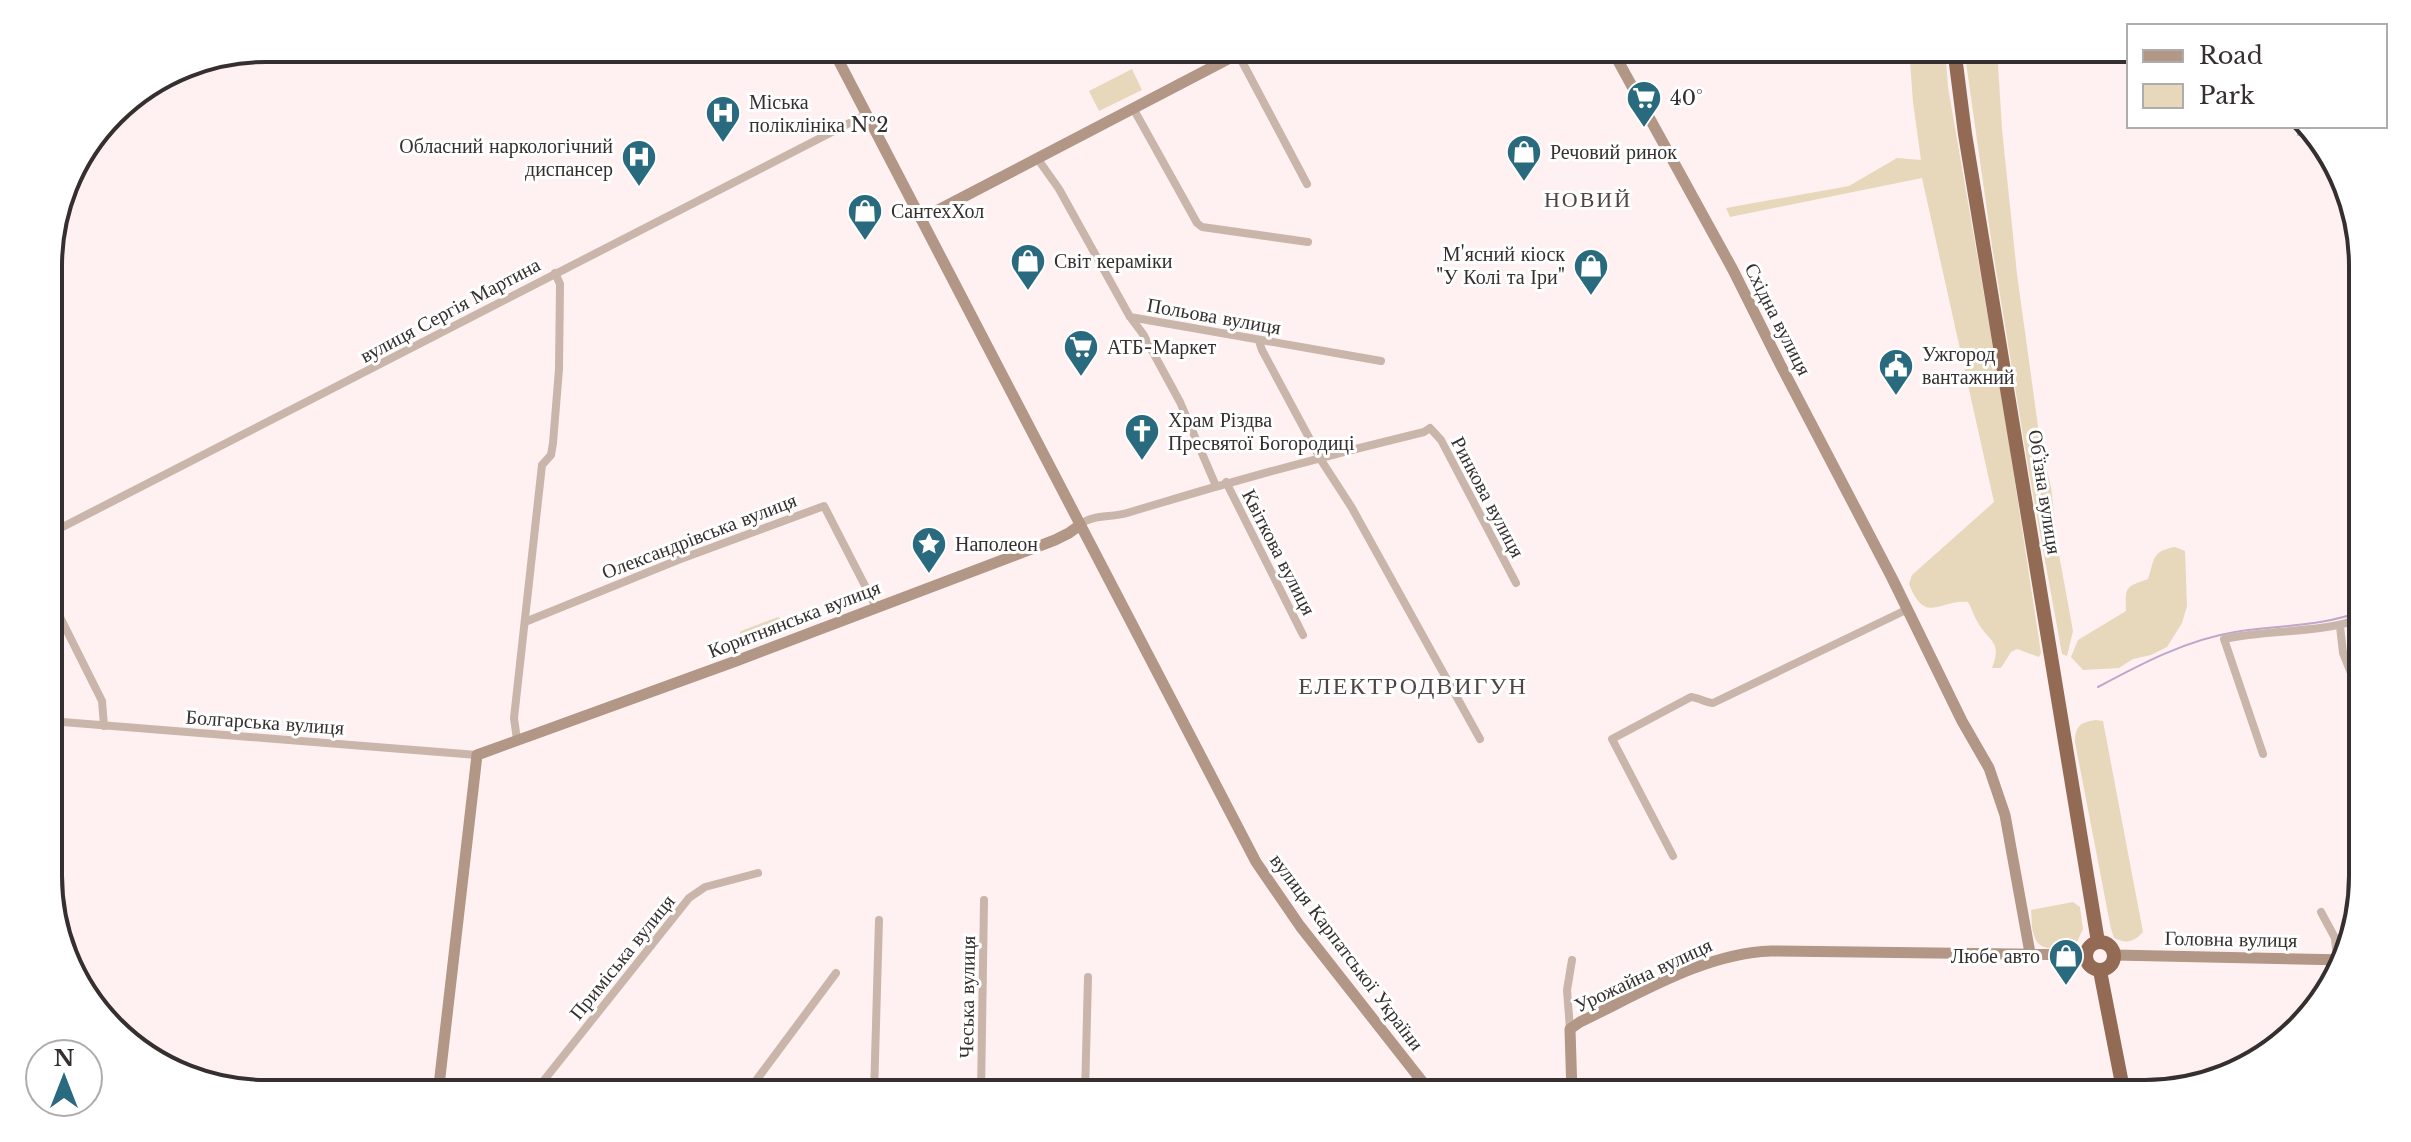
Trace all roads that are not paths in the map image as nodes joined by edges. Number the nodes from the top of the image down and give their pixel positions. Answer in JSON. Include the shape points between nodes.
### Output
{"nodes":[{"id":1,"x":839,"y":62,"type":"edge"},
{"id":2,"x":1223,"y":62,"type":"edge"},
{"id":3,"x":1249,"y":62,"type":"edge"},
{"id":4,"x":1619,"y":62,"type":"edge"},
{"id":5,"x":1956,"y":62,"type":"edge"},
{"id":6,"x":1133,"y":108,"type":"junction"},
{"id":7,"x":867,"y":114,"type":"junction"},
{"id":8,"x":1037,"y":158,"type":"junction"},
{"id":9,"x":1307,"y":184,"type":"dead end"},
{"id":10,"x":921,"y":219,"type":"junction"},
{"id":11,"x":1308,"y":242,"type":"dead end"},
{"id":12,"x":555,"y":273,"type":"junction"},
{"id":13,"x":1130,"y":317,"type":"junction"},
{"id":14,"x":1259,"y":341,"type":"junction"},
{"id":15,"x":1381,"y":361,"type":"dead end"},
{"id":16,"x":1319,"y":457,"type":"junction"},
{"id":17,"x":1226,"y":482,"type":"junction"},
{"id":18,"x":1216,"y":486,"type":"junction"},
{"id":19,"x":1080,"y":525,"type":"junction"},
{"id":20,"x":62,"y":527,"type":"edge"},
{"id":21,"x":1516,"y":583,"type":"dead end"},
{"id":22,"x":876,"y":607,"type":"junction"},
{"id":23,"x":1908,"y":609,"type":"junction"},
{"id":24,"x":62,"y":621,"type":"edge"},
{"id":25,"x":525,"y":622,"type":"junction"},
{"id":26,"x":2349,"y":623,"type":"edge"},
{"id":27,"x":2340,"y":626,"type":"junction"},
{"id":28,"x":1303,"y":635,"type":"dead end"},
{"id":29,"x":2349,"y":670,"type":"edge"},
{"id":30,"x":62,"y":722,"type":"edge"},
{"id":31,"x":104,"y":726,"type":"junction"},
{"id":32,"x":1480,"y":739,"type":"dead end"},
{"id":33,"x":517,"y":740,"type":"junction"},
{"id":34,"x":2263,"y":754,"type":"dead end"},
{"id":35,"x":477,"y":755,"type":"junction"},
{"id":36,"x":1673,"y":856,"type":"dead end"},
{"id":37,"x":758,"y":873,"type":"dead end"},
{"id":38,"x":984,"y":900,"type":"dead end"},
{"id":39,"x":2321,"y":912,"type":"dead end"},
{"id":40,"x":879,"y":920,"type":"dead end"},
{"id":41,"x":2098,"y":942,"type":"junction"},
{"id":42,"x":2337,"y":944,"type":"edge"},
{"id":43,"x":2030,"y":953,"type":"junction"},
{"id":44,"x":2086,"y":955,"type":"junction"},
{"id":45,"x":2115,"y":955,"type":"junction"},
{"id":46,"x":1572,"y":960,"type":"dead end"},
{"id":47,"x":2331,"y":960,"type":"edge"},
{"id":48,"x":2100,"y":971,"type":"junction"},
{"id":49,"x":836,"y":973,"type":"dead end"},
{"id":50,"x":1088,"y":977,"type":"dead end"},
{"id":51,"x":1570,"y":1029,"type":"junction"},
{"id":52,"x":443,"y":1080,"type":"edge"},
{"id":53,"x":544,"y":1080,"type":"edge"},
{"id":54,"x":756,"y":1080,"type":"edge"},
{"id":55,"x":874,"y":1080,"type":"edge"},
{"id":56,"x":981,"y":1080,"type":"edge"},
{"id":57,"x":1085,"y":1080,"type":"edge"},
{"id":58,"x":1421,"y":1080,"type":"edge"},
{"id":59,"x":1572,"y":1080,"type":"edge"},
{"id":60,"x":2121,"y":1080,"type":"edge"}],
"edges":[{"from":1,"to":7,"type":"street"},
{"from":2,"to":6,"type":"street"},
{"from":3,"to":9,"type":"street"},
{"from":4,"to":23,"type":"street","name":"Східна вулиця"},
{"from":5,"to":41,"type":"highway","name":"Обʼїзна вулиця"},
{"from":6,"to":8,"type":"street"},
{"from":6,"to":11,"type":"street","via":[[1202,227]]},
{"from":7,"to":10,"type":"street"},
{"from":7,"to":12,"type":"street","name":"вулиця Сергія Мартина"},
{"from":8,"to":10,"type":"street"},
{"from":8,"to":13,"type":"street","name":"Польова вулиця"},
{"from":10,"to":19,"type":"street","name":"вулиця Карпатської України"},
{"from":12,"to":20,"type":"street","name":"вулиця Сергія Мартина"},
{"from":12,"to":25,"type":"street","via":[[560,284],[555,417],[551,455],[542,465]]},
{"from":13,"to":14,"type":"street","name":"Польова вулиця"},
{"from":13,"to":18,"type":"street","via":[[1180,402]]},
{"from":14,"to":15,"type":"street","name":"Польова вулиця"},
{"from":14,"to":16,"type":"street"},
{"from":16,"to":17,"type":"street"},
{"from":16,"to":21,"type":"street","name":"Ринкова вулиця","via":[[1430,428]]},
{"from":16,"to":32,"type":"street"},
{"from":17,"to":18,"type":"street"},
{"from":17,"to":28,"type":"street","name":"Квіткова вулиця"},
{"from":18,"to":19,"type":"street","via":[[1119,516],[1086,519]]},
{"from":19,"to":22,"type":"street","name":"Коритнянська вулиця","via":[[1055,540]]},
{"from":19,"to":58,"type":"street","name":"вулиця Карпатської України","via":[[1272,889]]},
{"from":22,"to":25,"type":"street","name":"Олександрівська вулиця","via":[[824,506]]},
{"from":22,"to":33,"type":"street","name":"Коритнянська вулиця"},
{"from":23,"to":36,"type":"street","via":[[1713,703],[1691,697],[1612,739]]},
{"from":23,"to":43,"type":"street","name":"Східна вулиця","via":[[1989,768],[2005,815]]},
{"from":24,"to":31,"type":"street","via":[[102,701]]},
{"from":25,"to":33,"type":"street","via":[[514,718]]},
{"from":26,"to":27,"type":"street"},
{"from":27,"to":29,"type":"street"},
{"from":27,"to":34,"type":"street","via":[[2224,639]]},
{"from":30,"to":31,"type":"street","name":"Болгарська вулиця"},
{"from":31,"to":35,"type":"street","name":"Болгарська вулиця"},
{"from":33,"to":35,"type":"street","name":"Коритнянська вулиця"},
{"from":35,"to":52,"type":"street"},
{"from":37,"to":53,"type":"street","name":"Приміська вулиця","via":[[705,887],[689,898]]},
{"from":38,"to":56,"type":"street","name":"Чеська вулиця"},
{"from":39,"to":42,"type":"street"},
{"from":40,"to":55,"type":"street"},
{"from":41,"to":44,"type":"highway"},
{"from":41,"to":45,"type":"highway","via":[[2107,943]]},
{"from":43,"to":44,"type":"street"},
{"from":43,"to":51,"type":"street","name":"Урожайна вулиця","via":[[1732,954]]},
{"from":44,"to":48,"type":"highway","via":[[2088,964]]},
{"from":45,"to":47,"type":"street","name":"Головна вулиця"},
{"from":45,"to":48,"type":"highway","via":[[2109,968]]},
{"from":46,"to":51,"type":"street","name":"Урожайна вулиця","via":[[1567,990]]},
{"from":48,"to":60,"type":"highway"},
{"from":49,"to":54,"type":"street"},
{"from":50,"to":57,"type":"street"},
{"from":51,"to":59,"type":"street","name":"Урожайна вулиця"}]}
